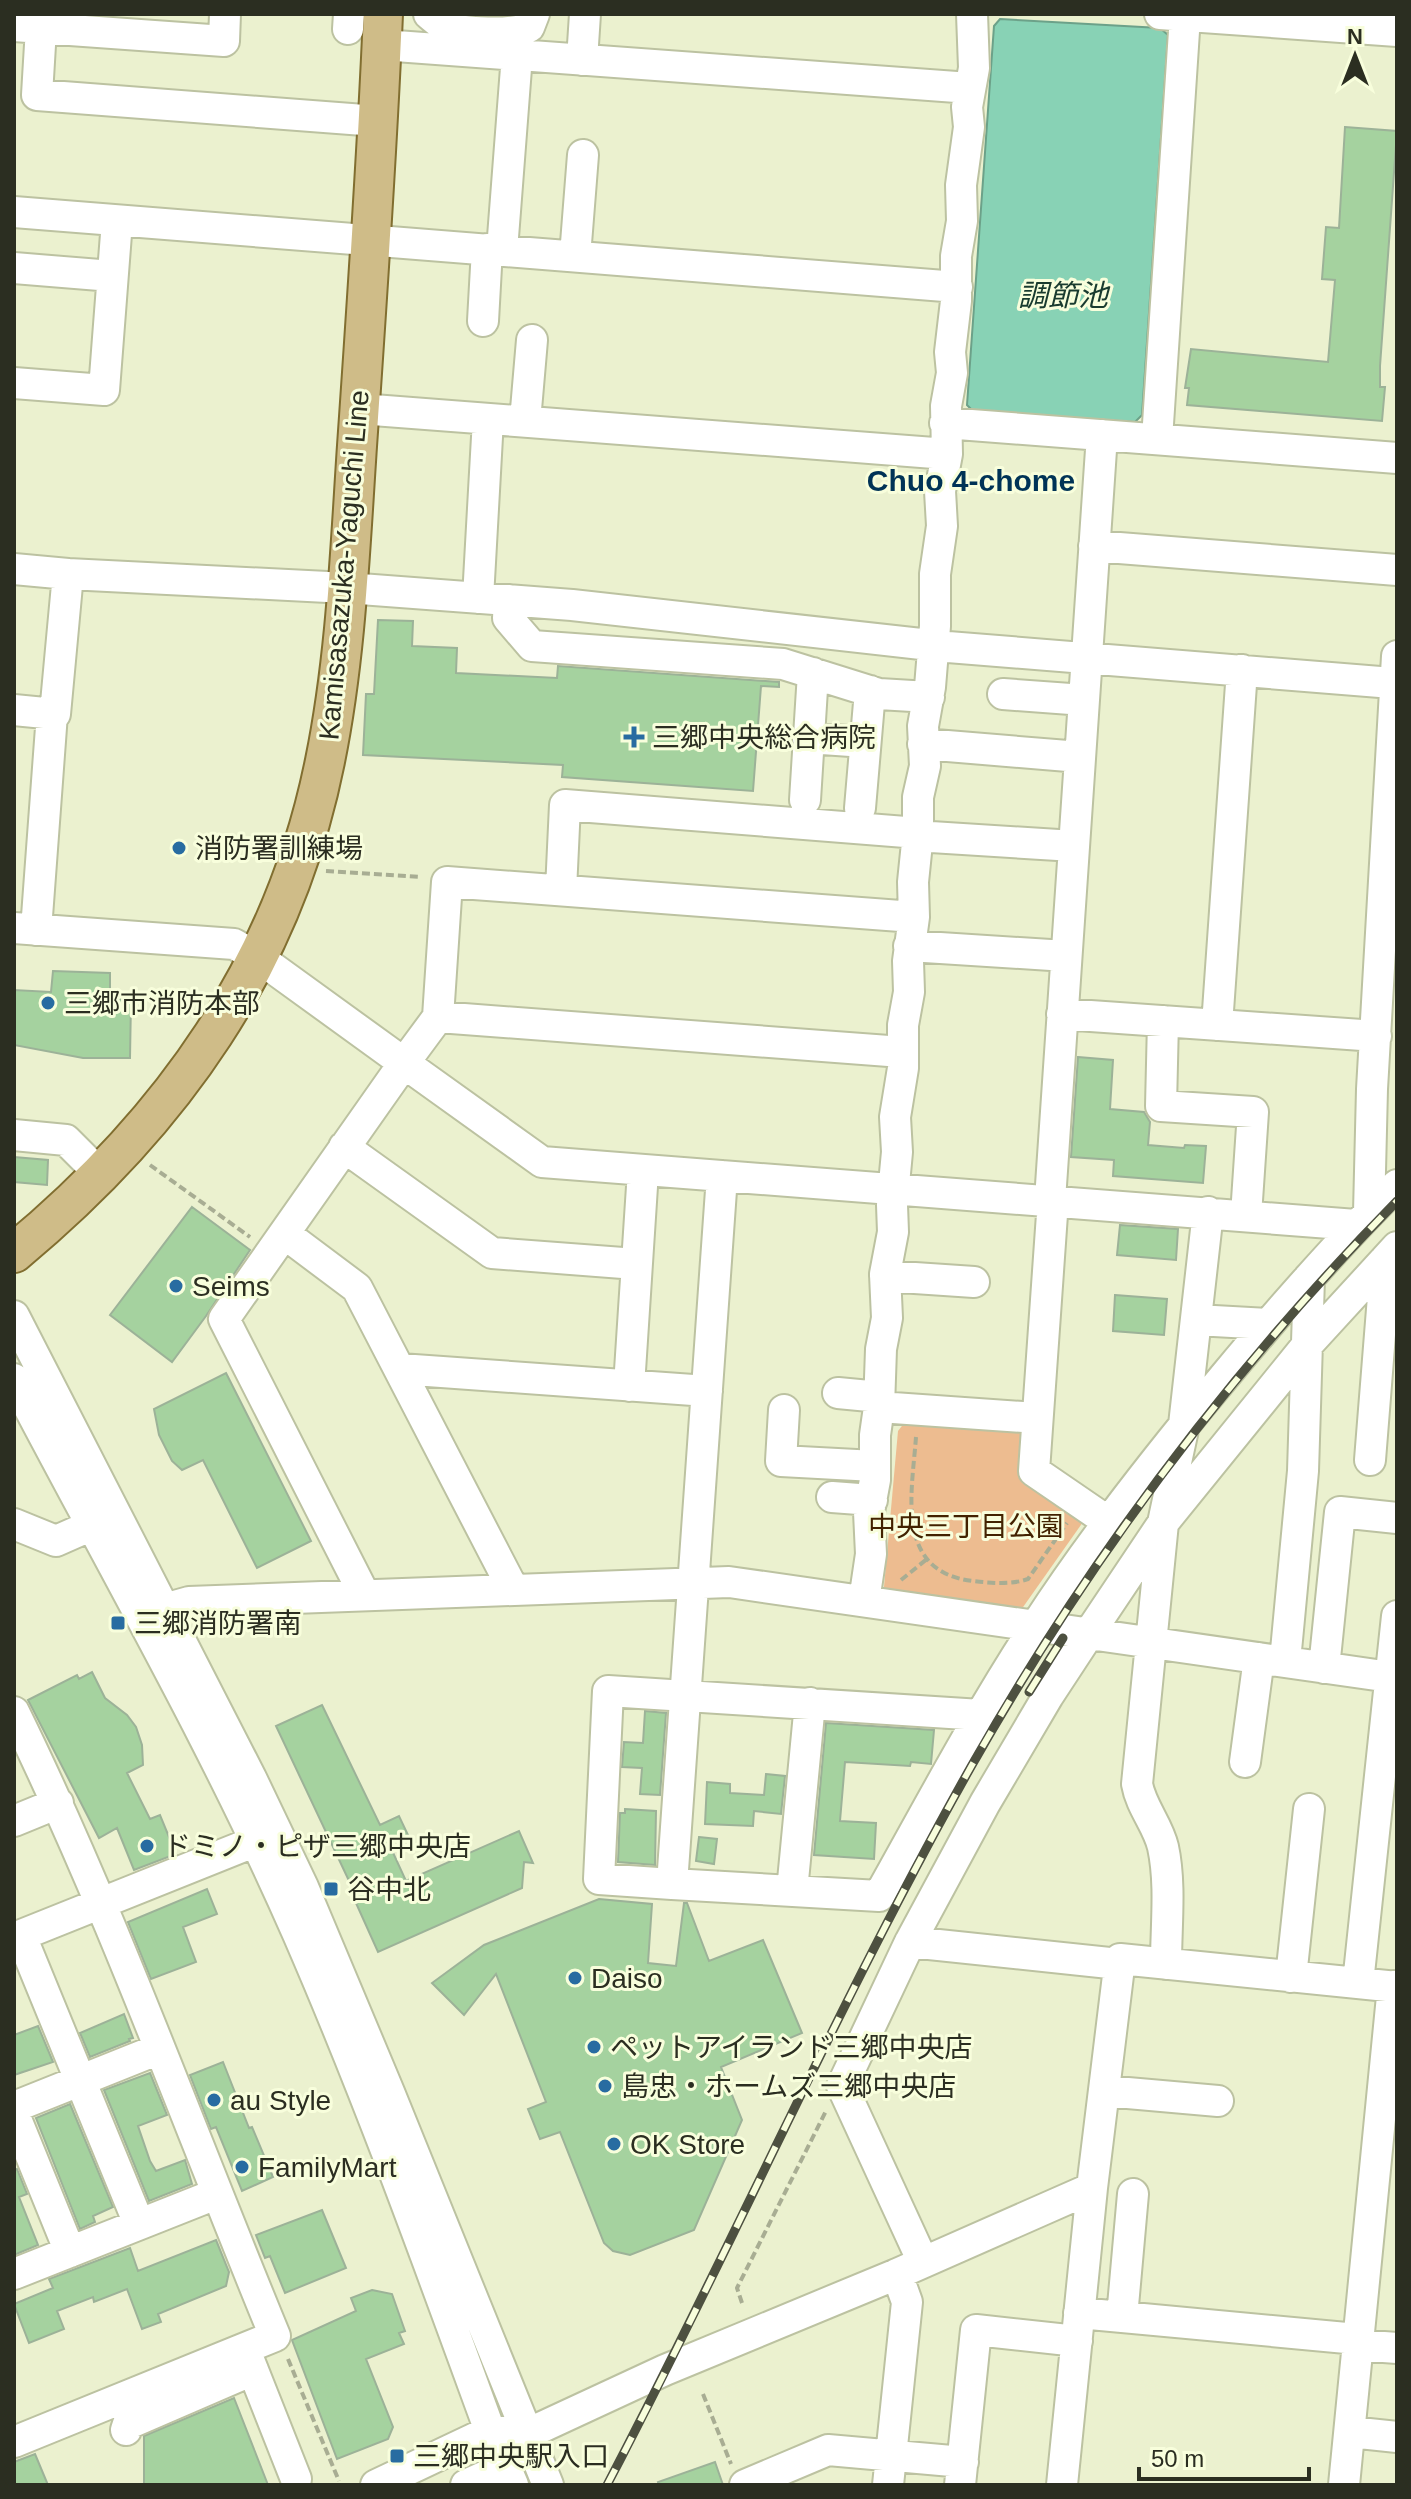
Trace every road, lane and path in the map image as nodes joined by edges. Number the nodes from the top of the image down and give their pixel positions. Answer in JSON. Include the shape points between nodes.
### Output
{"nodes":[{"id":1,"x":225,"y":14,"type":"edge"},
{"id":2,"x":429,"y":14,"type":"edge"},
{"id":3,"x":534,"y":14,"type":"edge"},
{"id":4,"x":585,"y":14,"type":"edge"},
{"id":5,"x":972,"y":14,"type":"edge"},
{"id":6,"x":1178,"y":15,"type":"edge"},
{"id":7,"x":28,"y":27,"type":"edge"},
{"id":8,"x":382,"y":30,"type":"edge"},
{"id":9,"x":1397,"y":31,"type":"edge"},
{"id":10,"x":517,"y":55,"type":"junction"},
{"id":11,"x":582,"y":60,"type":"junction"},
{"id":12,"x":970,"y":88,"type":"junction"},
{"id":13,"x":377,"y":121,"type":"junction"},
{"id":14,"x":583,"y":155,"type":"dead end"},
{"id":15,"x":14,"y":212,"type":"edge"},
{"id":16,"x":117,"y":221,"type":"junction"},
{"id":17,"x":369,"y":239,"type":"junction"},
{"id":18,"x":494,"y":249,"type":"junction"},
{"id":19,"x":575,"y":256,"type":"junction"},
{"id":20,"x":14,"y":268,"type":"edge"},
{"id":21,"x":112,"y":276,"type":"junction"},
{"id":22,"x":957,"y":287,"type":"junction"},
{"id":23,"x":483,"y":321,"type":"dead end"},
{"id":24,"x":532,"y":340,"type":"dead end"},
{"id":25,"x":14,"y":383,"type":"edge"},
{"id":26,"x":360,"y":409,"type":"junction"},
{"id":27,"x":488,"y":419,"type":"junction"},
{"id":28,"x":525,"y":421,"type":"junction"},
{"id":29,"x":945,"y":423,"type":"junction"},
{"id":30,"x":1102,"y":435,"type":"junction"},
{"id":31,"x":1157,"y":439,"type":"junction"},
{"id":32,"x":947,"y":454,"type":"junction"},
{"id":33,"x":1397,"y":458,"type":"edge"},
{"id":34,"x":1094,"y":546,"type":"junction"},
{"id":35,"x":14,"y":569,"type":"edge"},
{"id":36,"x":1397,"y":570,"type":"edge"},
{"id":37,"x":68,"y":574,"type":"junction"},
{"id":38,"x":347,"y":588,"type":"junction"},
{"id":39,"x":478,"y":598,"type":"junction"},
{"id":40,"x":509,"y":600,"type":"junction"},
{"id":41,"x":933,"y":646,"type":"junction"},
{"id":42,"x":1087,"y":658,"type":"junction"},
{"id":43,"x":1242,"y":670,"type":"junction"},
{"id":44,"x":1397,"y":671,"type":"edge"},
{"id":45,"x":813,"y":673,"type":"junction"},
{"id":46,"x":870,"y":691,"type":"junction"},
{"id":47,"x":1003,"y":694,"type":"dead end"},
{"id":48,"x":929,"y":697,"type":"junction"},
{"id":49,"x":1084,"y":700,"type":"junction"},
{"id":50,"x":14,"y":710,"type":"edge"},
{"id":51,"x":52,"y":714,"type":"junction"},
{"id":52,"x":808,"y":738,"type":"junction"},
{"id":53,"x":865,"y":742,"type":"junction"},
{"id":54,"x":923,"y":744,"type":"junction"},
{"id":55,"x":1080,"y":757,"type":"junction"},
{"id":56,"x":805,"y":800,"type":"dead end"},
{"id":57,"x":860,"y":808,"type":"dead end"},
{"id":58,"x":918,"y":833,"type":"junction"},
{"id":59,"x":1074,"y":846,"type":"junction"},
{"id":60,"x":314,"y":870,"type":"dead end"},
{"id":61,"x":447,"y":882,"type":"junction"},
{"id":62,"x":561,"y":890,"type":"junction"},
{"id":63,"x":1391,"y":906,"type":"edge"},
{"id":64,"x":25,"y":929,"type":"edge"},
{"id":65,"x":911,"y":931,"type":"junction"},
{"id":66,"x":1066,"y":956,"type":"junction"},
{"id":67,"x":259,"y":958,"type":"junction"},
{"id":68,"x":1062,"y":1014,"type":"junction"},
{"id":69,"x":438,"y":1017,"type":"junction"},
{"id":70,"x":1163,"y":1021,"type":"junction"},
{"id":71,"x":1217,"y":1025,"type":"junction"},
{"id":72,"x":1376,"y":1036,"type":"junction"},
{"id":73,"x":902,"y":1052,"type":"junction"},
{"id":74,"x":404,"y":1063,"type":"junction"},
{"id":75,"x":1385,"y":1090,"type":"edge"},
{"id":76,"x":14,"y":1135,"type":"edge"},
{"id":77,"x":129,"y":1147,"type":"junction"},
{"id":78,"x":344,"y":1147,"type":"junction"},
{"id":79,"x":643,"y":1171,"type":"junction"},
{"id":80,"x":101,"y":1175,"type":"junction"},
{"id":81,"x":722,"y":1176,"type":"junction"},
{"id":82,"x":1397,"y":1185,"type":"edge"},
{"id":83,"x":893,"y":1188,"type":"junction"},
{"id":84,"x":1052,"y":1200,"type":"junction"},
{"id":85,"x":1208,"y":1212,"type":"junction"},
{"id":86,"x":1246,"y":1215,"type":"junction"},
{"id":87,"x":1361,"y":1220,"type":"junction"},
{"id":88,"x":279,"y":1243,"type":"junction"},
{"id":89,"x":14,"y":1253,"type":"edge"},
{"id":90,"x":1393,"y":1255,"type":"edge"},
{"id":91,"x":636,"y":1264,"type":"junction"},
{"id":92,"x":885,"y":1276,"type":"junction"},
{"id":93,"x":1309,"y":1278,"type":"junction"},
{"id":94,"x":974,"y":1282,"type":"dead end"},
{"id":95,"x":14,"y":1316,"type":"edge"},
{"id":96,"x":1196,"y":1320,"type":"junction"},
{"id":97,"x":1268,"y":1324,"type":"junction"},
{"id":98,"x":1308,"y":1344,"type":"junction"},
{"id":99,"x":400,"y":1369,"type":"junction"},
{"id":100,"x":14,"y":1379,"type":"edge"},
{"id":101,"x":629,"y":1386,"type":"junction"},
{"id":102,"x":707,"y":1391,"type":"junction"},
{"id":103,"x":838,"y":1393,"type":"dead end"},
{"id":104,"x":880,"y":1402,"type":"junction"},
{"id":105,"x":784,"y":1410,"type":"dead end"},
{"id":106,"x":918,"y":1410,"type":"junction"},
{"id":107,"x":1037,"y":1418,"type":"junction"},
{"id":108,"x":1184,"y":1425,"type":"junction"},
{"id":109,"x":1370,"y":1460,"type":"dead end"},
{"id":110,"x":875,"y":1466,"type":"junction"},
{"id":111,"x":832,"y":1497,"type":"dead end"},
{"id":112,"x":872,"y":1500,"type":"junction"},
{"id":113,"x":1081,"y":1503,"type":"junction"},
{"id":114,"x":1397,"y":1518,"type":"edge"},
{"id":115,"x":1107,"y":1521,"type":"junction"},
{"id":116,"x":1163,"y":1523,"type":"junction"},
{"id":117,"x":14,"y":1524,"type":"edge"},
{"id":118,"x":90,"y":1526,"type":"junction"},
{"id":119,"x":693,"y":1581,"type":"junction"},
{"id":120,"x":513,"y":1589,"type":"junction"},
{"id":121,"x":364,"y":1594,"type":"junction"},
{"id":122,"x":864,"y":1601,"type":"junction"},
{"id":123,"x":164,"y":1609,"type":"junction"},
{"id":124,"x":1397,"y":1616,"type":"edge"},
{"id":125,"x":1036,"y":1624,"type":"junction"},
{"id":126,"x":1088,"y":1635,"type":"junction"},
{"id":127,"x":1153,"y":1643,"type":"junction"},
{"id":128,"x":1272,"y":1660,"type":"junction"},
{"id":129,"x":1324,"y":1668,"type":"junction"},
{"id":130,"x":1394,"y":1678,"type":"edge"},
{"id":131,"x":685,"y":1694,"type":"junction"},
{"id":132,"x":810,"y":1703,"type":"junction"},
{"id":133,"x":14,"y":1712,"type":"edge"},
{"id":134,"x":981,"y":1715,"type":"junction"},
{"id":135,"x":1245,"y":1762,"type":"dead end"},
{"id":136,"x":58,"y":1803,"type":"junction"},
{"id":137,"x":1309,"y":1809,"type":"dead end"},
{"id":138,"x":14,"y":1821,"type":"edge"},
{"id":139,"x":254,"y":1842,"type":"junction"},
{"id":140,"x":672,"y":1884,"type":"junction"},
{"id":141,"x":792,"y":1891,"type":"junction"},
{"id":142,"x":100,"y":1902,"type":"junction"},
{"id":143,"x":17,"y":1937,"type":"edge"},
{"id":144,"x":910,"y":1942,"type":"junction"},
{"id":145,"x":1119,"y":1964,"type":"junction"},
{"id":146,"x":1166,"y":1964,"type":"junction"},
{"id":147,"x":1291,"y":1977,"type":"junction"},
{"id":148,"x":1358,"y":1983,"type":"junction"},
{"id":149,"x":1395,"y":1987,"type":"edge"},
{"id":150,"x":159,"y":2049,"type":"junction"},
{"id":151,"x":80,"y":2080,"type":"junction"},
{"id":152,"x":842,"y":2086,"type":"junction"},
{"id":153,"x":1105,"y":2091,"type":"junction"},
{"id":154,"x":1218,"y":2101,"type":"dead end"},
{"id":155,"x":14,"y":2107,"type":"edge"},
{"id":156,"x":14,"y":2114,"type":"edge"},
{"id":157,"x":1092,"y":2188,"type":"junction"},
{"id":158,"x":216,"y":2194,"type":"junction"},
{"id":159,"x":1133,"y":2194,"type":"dead end"},
{"id":160,"x":139,"y":2224,"type":"junction"},
{"id":161,"x":70,"y":2252,"type":"junction"},
{"id":162,"x":910,"y":2268,"type":"junction"},
{"id":163,"x":14,"y":2274,"type":"edge"},
{"id":164,"x":742,"y":2303,"type":"dead end"},
{"id":165,"x":1122,"y":2317,"type":"junction"},
{"id":166,"x":1078,"y":2327,"type":"junction"},
{"id":167,"x":275,"y":2336,"type":"junction"},
{"id":168,"x":1357,"y":2342,"type":"junction"},
{"id":169,"x":1397,"y":2348,"type":"edge"},
{"id":170,"x":248,"y":2359,"type":"junction"},
{"id":171,"x":703,"y":2394,"type":"dead end"},
{"id":172,"x":126,"y":2430,"type":"dead end"},
{"id":173,"x":490,"y":2431,"type":"junction"},
{"id":174,"x":1350,"y":2432,"type":"junction"},
{"id":175,"x":527,"y":2434,"type":"junction"},
{"id":176,"x":1397,"y":2437,"type":"edge"},
{"id":177,"x":14,"y":2442,"type":"edge"},
{"id":178,"x":891,"y":2454,"type":"junction"},
{"id":179,"x":962,"y":2474,"type":"edge"},
{"id":180,"x":510,"y":2476,"type":"edge"},
{"id":181,"x":296,"y":2479,"type":"dead end"},
{"id":182,"x":339,"y":2481,"type":"dead end"},
{"id":183,"x":376,"y":2485,"type":"edge"},
{"id":184,"x":466,"y":2485,"type":"edge"},
{"id":185,"x":548,"y":2485,"type":"edge"},
{"id":186,"x":745,"y":2485,"type":"edge"},
{"id":187,"x":888,"y":2485,"type":"edge"},
{"id":188,"x":1062,"y":2485,"type":"edge"},
{"id":189,"x":1344,"y":2485,"type":"edge"}],
"edges":[{"from":1,"to":7,"type":"street","via":[[224,41]]},
{"from":2,"to":3,"type":"street","via":[[456,29],[520,32],[529,27]]},
{"from":4,"to":11,"type":"street"},
{"from":5,"to":12,"type":"street"},
{"from":6,"to":9,"type":"street"},
{"from":6,"to":31,"type":"street"},
{"from":7,"to":13,"type":"street","via":[[37,95]]},
{"from":8,"to":10,"type":"street"},
{"from":8,"to":13,"type":"main road","name":"Kamisasazuka-Yaguchi Line"},
{"from":10,"to":11,"type":"street"},
{"from":10,"to":18,"type":"street"},
{"from":11,"to":12,"type":"street"},
{"from":12,"to":22,"type":"street"},
{"from":13,"to":17,"type":"main road","name":"Kamisasazuka-Yaguchi Line"},
{"from":14,"to":19,"type":"street"},
{"from":15,"to":16,"type":"street"},
{"from":16,"to":17,"type":"street"},
{"from":16,"to":21,"type":"street"},
{"from":17,"to":18,"type":"street"},
{"from":17,"to":26,"type":"main road","name":"Kamisasazuka-Yaguchi Line"},
{"from":18,"to":19,"type":"street"},
{"from":18,"to":23,"type":"street"},
{"from":19,"to":22,"type":"street"},
{"from":20,"to":21,"type":"street"},
{"from":21,"to":25,"type":"street","via":[[104,390]]},
{"from":22,"to":29,"type":"street"},
{"from":24,"to":28,"type":"street"},
{"from":26,"to":27,"type":"street"},
{"from":26,"to":38,"type":"main road","name":"Kamisasazuka-Yaguchi Line"},
{"from":27,"to":28,"type":"street"},
{"from":27,"to":39,"type":"street"},
{"from":28,"to":32,"type":"street"},
{"from":29,"to":30,"type":"street"},
{"from":29,"to":32,"type":"street"},
{"from":30,"to":31,"type":"street"},
{"from":30,"to":34,"type":"street"},
{"from":31,"to":33,"type":"street"},
{"from":32,"to":41,"type":"street","via":[[940,491]]},
{"from":34,"to":36,"type":"street"},
{"from":34,"to":42,"type":"street"},
{"from":35,"to":37,"type":"street"},
{"from":37,"to":38,"type":"street"},
{"from":37,"to":51,"type":"street"},
{"from":38,"to":39,"type":"street"},
{"from":38,"to":67,"type":"main road","name":"Kamisasazuka-Yaguchi Line","via":[[325,763],[292,878]]},
{"from":39,"to":40,"type":"street"},
{"from":40,"to":41,"type":"street"},
{"from":40,"to":45,"type":"street","via":[[508,618],[532,646],[783,664]]},
{"from":41,"to":42,"type":"street"},
{"from":41,"to":48,"type":"street"},
{"from":42,"to":43,"type":"street"},
{"from":42,"to":49,"type":"street"},
{"from":43,"to":44,"type":"street","via":[[1380,682]]},
{"from":43,"to":71,"type":"street"},
{"from":44,"to":63,"type":"street"},
{"from":45,"to":46,"type":"street"},
{"from":45,"to":52,"type":"street"},
{"from":46,"to":48,"type":"street"},
{"from":46,"to":53,"type":"street"},
{"from":47,"to":49,"type":"street"},
{"from":48,"to":54,"type":"street"},
{"from":49,"to":55,"type":"street"},
{"from":50,"to":51,"type":"street"},
{"from":51,"to":64,"type":"street"},
{"from":52,"to":53,"type":"street"},
{"from":52,"to":56,"type":"street"},
{"from":53,"to":57,"type":"street"},
{"from":54,"to":55,"type":"street"},
{"from":54,"to":58,"type":"street"},
{"from":55,"to":59,"type":"street"},
{"from":58,"to":59,"type":"street"},
{"from":58,"to":62,"type":"street","via":[[565,805]]},
{"from":58,"to":65,"type":"street"},
{"from":59,"to":66,"type":"street"},
{"from":60,"to":61,"type":"path"},
{"from":61,"to":62,"type":"street"},
{"from":61,"to":69,"type":"street"},
{"from":62,"to":65,"type":"street"},
{"from":63,"to":72,"type":"street"},
{"from":64,"to":67,"type":"street","via":[[234,944]]},
{"from":65,"to":66,"type":"street"},
{"from":65,"to":73,"type":"street"},
{"from":66,"to":68,"type":"street"},
{"from":67,"to":74,"type":"street"},
{"from":67,"to":77,"type":"main road","name":"Kamisasazuka-Yaguchi Line","via":[[196,1063]]},
{"from":68,"to":70,"type":"street"},
{"from":68,"to":84,"type":"street"},
{"from":69,"to":73,"type":"street"},
{"from":69,"to":74,"type":"street"},
{"from":70,"to":71,"type":"street"},
{"from":70,"to":86,"type":"street","via":[[1161,1106],[1253,1112]]},
{"from":71,"to":72,"type":"street"},
{"from":72,"to":75,"type":"street"},
{"from":73,"to":83,"type":"street"},
{"from":74,"to":78,"type":"street"},
{"from":74,"to":79,"type":"street","via":[[542,1162]]},
{"from":75,"to":87,"type":"street"},
{"from":76,"to":80,"type":"street","via":[[66,1140]]},
{"from":77,"to":80,"type":"main road","name":"Kamisasazuka-Yaguchi Line"},
{"from":77,"to":88,"type":"path","via":[[148,1164]]},
{"from":78,"to":88,"type":"street"},
{"from":78,"to":91,"type":"street","via":[[492,1253]]},
{"from":79,"to":81,"type":"street"},
{"from":79,"to":91,"type":"street"},
{"from":80,"to":89,"type":"main road","name":"Kamisasazuka-Yaguchi Line"},
{"from":81,"to":83,"type":"street"},
{"from":81,"to":102,"type":"street"},
{"from":82,"to":87,"type":"street"},
{"from":83,"to":84,"type":"street"},
{"from":83,"to":92,"type":"street"},
{"from":84,"to":85,"type":"street"},
{"from":84,"to":107,"type":"street"},
{"from":85,"to":86,"type":"street"},
{"from":85,"to":96,"type":"street"},
{"from":86,"to":87,"type":"street"},
{"from":87,"to":90,"type":"street"},
{"from":87,"to":93,"type":"street"},
{"from":88,"to":99,"type":"street","via":[[357,1288]]},
{"from":88,"to":121,"type":"street","via":[[224,1319]]},
{"from":90,"to":98,"type":"street"},
{"from":90,"to":109,"type":"street"},
{"from":91,"to":101,"type":"street"},
{"from":92,"to":94,"type":"street"},
{"from":92,"to":104,"type":"street"},
{"from":93,"to":97,"type":"street"},
{"from":93,"to":98,"type":"street"},
{"from":95,"to":123,"type":"street"},
{"from":96,"to":97,"type":"street"},
{"from":96,"to":108,"type":"street"},
{"from":97,"to":108,"type":"street"},
{"from":98,"to":116,"type":"street"},
{"from":98,"to":128,"type":"street","via":[[1303,1471]]},
{"from":99,"to":101,"type":"street"},
{"from":99,"to":120,"type":"street"},
{"from":100,"to":118,"type":"street"},
{"from":101,"to":102,"type":"street"},
{"from":102,"to":119,"type":"street"},
{"from":103,"to":104,"type":"street"},
{"from":104,"to":106,"type":"street"},
{"from":104,"to":110,"type":"street"},
{"from":105,"to":110,"type":"street","via":[[781,1461]]},
{"from":106,"to":107,"type":"street"},
{"from":106,"to":113,"type":"path","via":[[911,1523],[933,1566],[956,1579],[1028,1579]]},
{"from":107,"to":113,"type":"street","via":[[1034,1471]]},
{"from":108,"to":115,"type":"street"},
{"from":108,"to":116,"type":"street"},
{"from":110,"to":112,"type":"street"},
{"from":111,"to":112,"type":"street"},
{"from":112,"to":122,"type":"street"},
{"from":113,"to":115,"type":"street"},
{"from":114,"to":129,"type":"street","via":[[1340,1512]]},
{"from":115,"to":125,"type":"street"},
{"from":116,"to":126,"type":"street"},
{"from":116,"to":127,"type":"street"},
{"from":117,"to":118,"type":"street","via":[[56,1541]]},
{"from":118,"to":139,"type":"street"},
{"from":119,"to":120,"type":"street"},
{"from":119,"to":122,"type":"street"},
{"from":119,"to":131,"type":"street"},
{"from":120,"to":121,"type":"street"},
{"from":121,"to":123,"type":"street","via":[[189,1602]]},
{"from":122,"to":125,"type":"street"},
{"from":123,"to":175,"type":"street","via":[[303,1887]]},
{"from":124,"to":130,"type":"street"},
{"from":125,"to":126,"type":"street"},
{"from":125,"to":134,"type":"street"},
{"from":126,"to":127,"type":"street"},
{"from":126,"to":144,"type":"street","via":[[985,1803]]},
{"from":127,"to":128,"type":"street"},
{"from":127,"to":146,"type":"street","via":[[1137,1784],[1166,1864]]},
{"from":128,"to":129,"type":"street"},
{"from":128,"to":135,"type":"street"},
{"from":129,"to":130,"type":"street"},
{"from":130,"to":148,"type":"street"},
{"from":131,"to":132,"type":"street"},
{"from":131,"to":140,"type":"street"},
{"from":131,"to":140,"type":"street","via":[[608,1691],[599,1879]]},
{"from":132,"to":134,"type":"street"},
{"from":132,"to":141,"type":"street"},
{"from":133,"to":136,"type":"street"},
{"from":134,"to":141,"type":"street","via":[[879,1896]]},
{"from":136,"to":138,"type":"street"},
{"from":136,"to":142,"type":"street"},
{"from":137,"to":147,"type":"street"},
{"from":139,"to":142,"type":"street"},
{"from":139,"to":173,"type":"street","via":[[362,2091]]},
{"from":140,"to":141,"type":"street"},
{"from":142,"to":143,"type":"street"},
{"from":142,"to":150,"type":"street"},
{"from":143,"to":151,"type":"street"},
{"from":144,"to":145,"type":"street"},
{"from":144,"to":152,"type":"street"},
{"from":145,"to":146,"type":"street","via":[[1120,1959]]},
{"from":145,"to":153,"type":"street"},
{"from":146,"to":147,"type":"street"},
{"from":147,"to":148,"type":"street"},
{"from":148,"to":149,"type":"street"},
{"from":149,"to":168,"type":"street"},
{"from":150,"to":151,"type":"street"},
{"from":150,"to":158,"type":"street"},
{"from":151,"to":155,"type":"street"},
{"from":151,"to":160,"type":"street"},
{"from":152,"to":162,"type":"street"},
{"from":152,"to":164,"type":"path","via":[[737,2288]]},
{"from":153,"to":154,"type":"street"},
{"from":153,"to":157,"type":"street"},
{"from":156,"to":161,"type":"street"},
{"from":157,"to":162,"type":"street"},
{"from":157,"to":166,"type":"street"},
{"from":158,"to":160,"type":"street"},
{"from":158,"to":167,"type":"street"},
{"from":159,"to":165,"type":"street"},
{"from":160,"to":161,"type":"street"},
{"from":161,"to":163,"type":"street"},
{"from":162,"to":175,"type":"street"},
{"from":162,"to":178,"type":"street"},
{"from":165,"to":166,"type":"street"},
{"from":165,"to":168,"type":"street"},
{"from":166,"to":179,"type":"street","via":[[976,2330]]},
{"from":166,"to":188,"type":"street"},
{"from":167,"to":170,"type":"street"},
{"from":167,"to":182,"type":"path"},
{"from":168,"to":169,"type":"street"},
{"from":168,"to":174,"type":"street"},
{"from":170,"to":172,"type":"street","via":[[128,2424]]},
{"from":170,"to":177,"type":"street"},
{"from":170,"to":181,"type":"street"},
{"from":171,"to":186,"type":"path","via":[[736,2478]]},
{"from":173,"to":175,"type":"street"},
{"from":173,"to":180,"type":"street"},
{"from":173,"to":183,"type":"street"},
{"from":174,"to":176,"type":"street"},
{"from":174,"to":189,"type":"street"},
{"from":175,"to":180,"type":"street"},
{"from":175,"to":185,"type":"street"},
{"from":178,"to":179,"type":"street"},
{"from":178,"to":186,"type":"street","via":[[828,2450]]},
{"from":178,"to":187,"type":"street"},
{"from":180,"to":184,"type":"street"}]}
